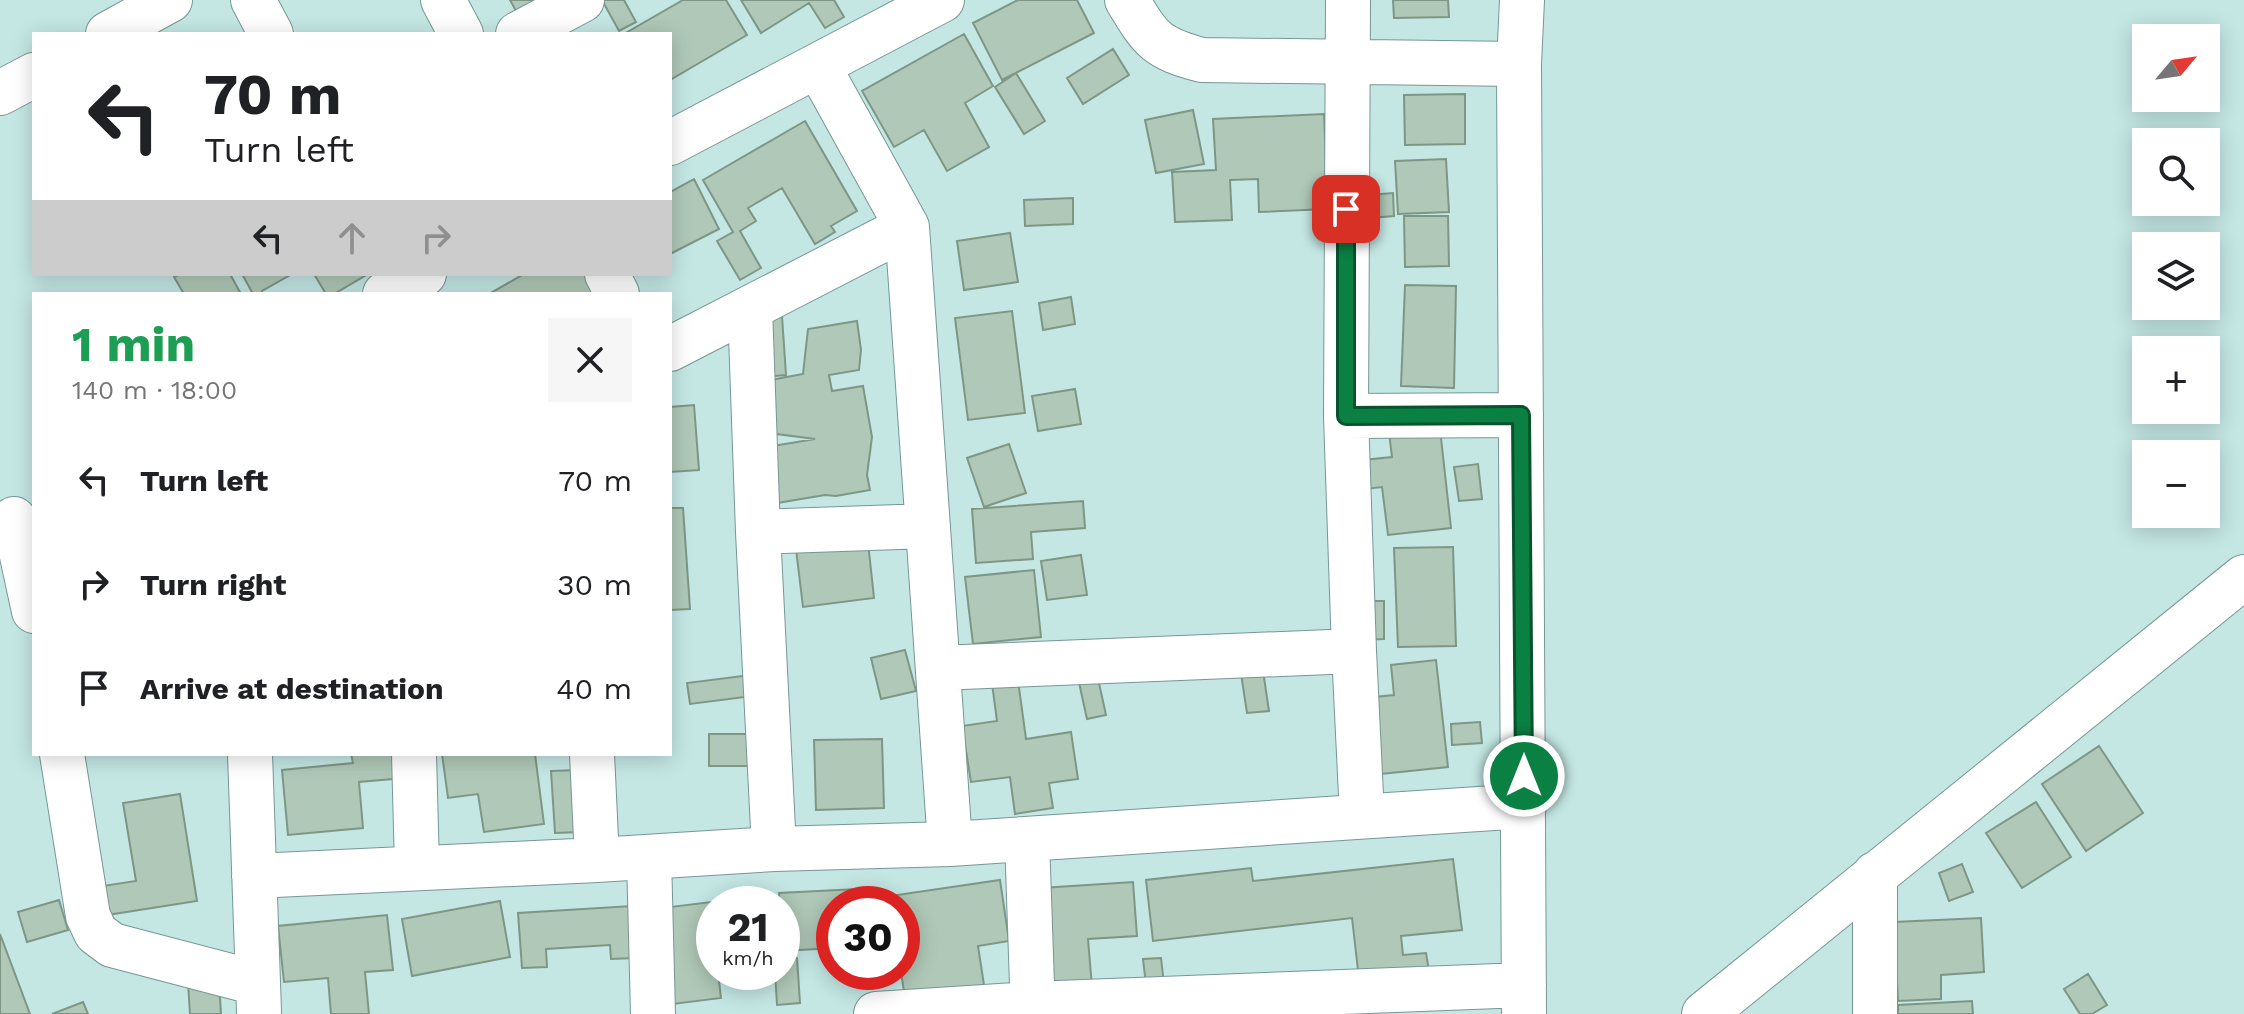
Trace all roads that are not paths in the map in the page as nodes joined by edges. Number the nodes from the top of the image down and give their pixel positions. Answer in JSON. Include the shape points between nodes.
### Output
{"nodes":[{"id":1,"x":170,"y":0,"type":"edge"},
{"id":2,"x":253,"y":0,"type":"edge"},
{"id":3,"x":443,"y":0,"type":"edge"},
{"id":4,"x":582,"y":0,"type":"edge"},
{"id":5,"x":1127,"y":0,"type":"edge"},
{"id":6,"x":1348,"y":0,"type":"edge"},
{"id":7,"x":1522,"y":0,"type":"edge"},
{"id":8,"x":916,"y":6,"type":"edge"},
{"id":9,"x":112,"y":32,"type":"edge"},
{"id":10,"x":270,"y":32,"type":"edge"},
{"id":11,"x":460,"y":32,"type":"edge"},
{"id":12,"x":522,"y":32,"type":"edge"},
{"id":13,"x":1347,"y":62,"type":"junction"},
{"id":14,"x":1519,"y":64,"type":"junction"},
{"id":15,"x":818,"y":66,"type":"junction"},
{"id":16,"x":32,"y":76,"type":"edge"},
{"id":17,"x":0,"y":93,"type":"edge"},
{"id":18,"x":672,"y":142,"type":"edge"},
{"id":19,"x":907,"y":227,"type":"junction"},
{"id":20,"x":750,"y":308,"type":"junction"},
{"id":21,"x":672,"y":348,"type":"edge"},
{"id":22,"x":1521,"y":415,"type":"junction"},
{"id":23,"x":1346,"y":416,"type":"junction"},
{"id":24,"x":16,"y":517,"type":"edge"},
{"id":25,"x":928,"y":526,"type":"junction"},
{"id":26,"x":758,"y":532,"type":"junction"},
{"id":27,"x":2244,"y":577,"type":"edge"},
{"id":28,"x":32,"y":601,"type":"edge"},
{"id":29,"x":1354,"y":651,"type":"junction"},
{"id":30,"x":938,"y":668,"type":"junction"},
{"id":31,"x":62,"y":756,"type":"edge"},
{"id":32,"x":250,"y":756,"type":"edge"},
{"id":33,"x":414,"y":756,"type":"edge"},
{"id":34,"x":592,"y":756,"type":"edge"},
{"id":35,"x":1524,"y":806,"type":"junction"},
{"id":36,"x":1362,"y":816,"type":"junction"},
{"id":37,"x":1027,"y":839,"type":"junction"},
{"id":38,"x":950,"y":844,"type":"junction"},
{"id":39,"x":774,"y":849,"type":"junction"},
{"id":40,"x":649,"y":857,"type":"junction"},
{"id":41,"x":597,"y":860,"type":"junction"},
{"id":42,"x":417,"y":867,"type":"junction"},
{"id":43,"x":1875,"y":874,"type":"junction"},
{"id":44,"x":254,"y":876,"type":"junction"},
{"id":45,"x":258,"y":999,"type":"edge"},
{"id":46,"x":1524,"y":999,"type":"edge"},
{"id":47,"x":1032,"y":1009,"type":"edge"},
{"id":48,"x":653,"y":1014,"type":"edge"},
{"id":49,"x":876,"y":1014,"type":"edge"},
{"id":50,"x":1704,"y":1014,"type":"edge"},
{"id":51,"x":1875,"y":1014,"type":"edge"}],
"edges":[{"from":1,"to":9,"type":"street"},
{"from":2,"to":10,"type":"street"},
{"from":3,"to":11,"type":"street"},
{"from":4,"to":12,"type":"street"},
{"from":5,"to":13,"type":"street","via":[[1148,34],[1172,52],[1202,60]]},
{"from":6,"to":13,"type":"street"},
{"from":7,"to":14,"type":"street"},
{"from":8,"to":15,"type":"street"},
{"from":13,"to":14,"type":"street"},
{"from":13,"to":23,"type":"street"},
{"from":14,"to":22,"type":"street"},
{"from":15,"to":18,"type":"street"},
{"from":15,"to":19,"type":"street"},
{"from":16,"to":17,"type":"street"},
{"from":19,"to":20,"type":"street"},
{"from":19,"to":25,"type":"street"},
{"from":20,"to":21,"type":"street"},
{"from":20,"to":26,"type":"street"},
{"from":22,"to":23,"type":"street"},
{"from":22,"to":35,"type":"street"},
{"from":23,"to":29,"type":"street"},
{"from":24,"to":28,"type":"street"},
{"from":25,"to":26,"type":"street"},
{"from":25,"to":30,"type":"street"},
{"from":26,"to":39,"type":"street"},
{"from":27,"to":43,"type":"street"},
{"from":29,"to":30,"type":"street"},
{"from":29,"to":36,"type":"street"},
{"from":30,"to":38,"type":"street"},
{"from":31,"to":45,"type":"street","via":[[88,916],[96,933],[112,945]]},
{"from":32,"to":44,"type":"street"},
{"from":33,"to":42,"type":"street"},
{"from":34,"to":41,"type":"street"},
{"from":35,"to":36,"type":"street"},
{"from":35,"to":46,"type":"street"},
{"from":36,"to":37,"type":"street"},
{"from":37,"to":38,"type":"street"},
{"from":37,"to":47,"type":"street"},
{"from":38,"to":39,"type":"street"},
{"from":39,"to":40,"type":"street"},
{"from":40,"to":41,"type":"street"},
{"from":40,"to":48,"type":"street"},
{"from":41,"to":42,"type":"street"},
{"from":42,"to":44,"type":"street"},
{"from":43,"to":50,"type":"street"},
{"from":43,"to":51,"type":"street"},
{"from":44,"to":45,"type":"street"},
{"from":46,"to":47,"type":"street"},
{"from":47,"to":49,"type":"street"}]}
